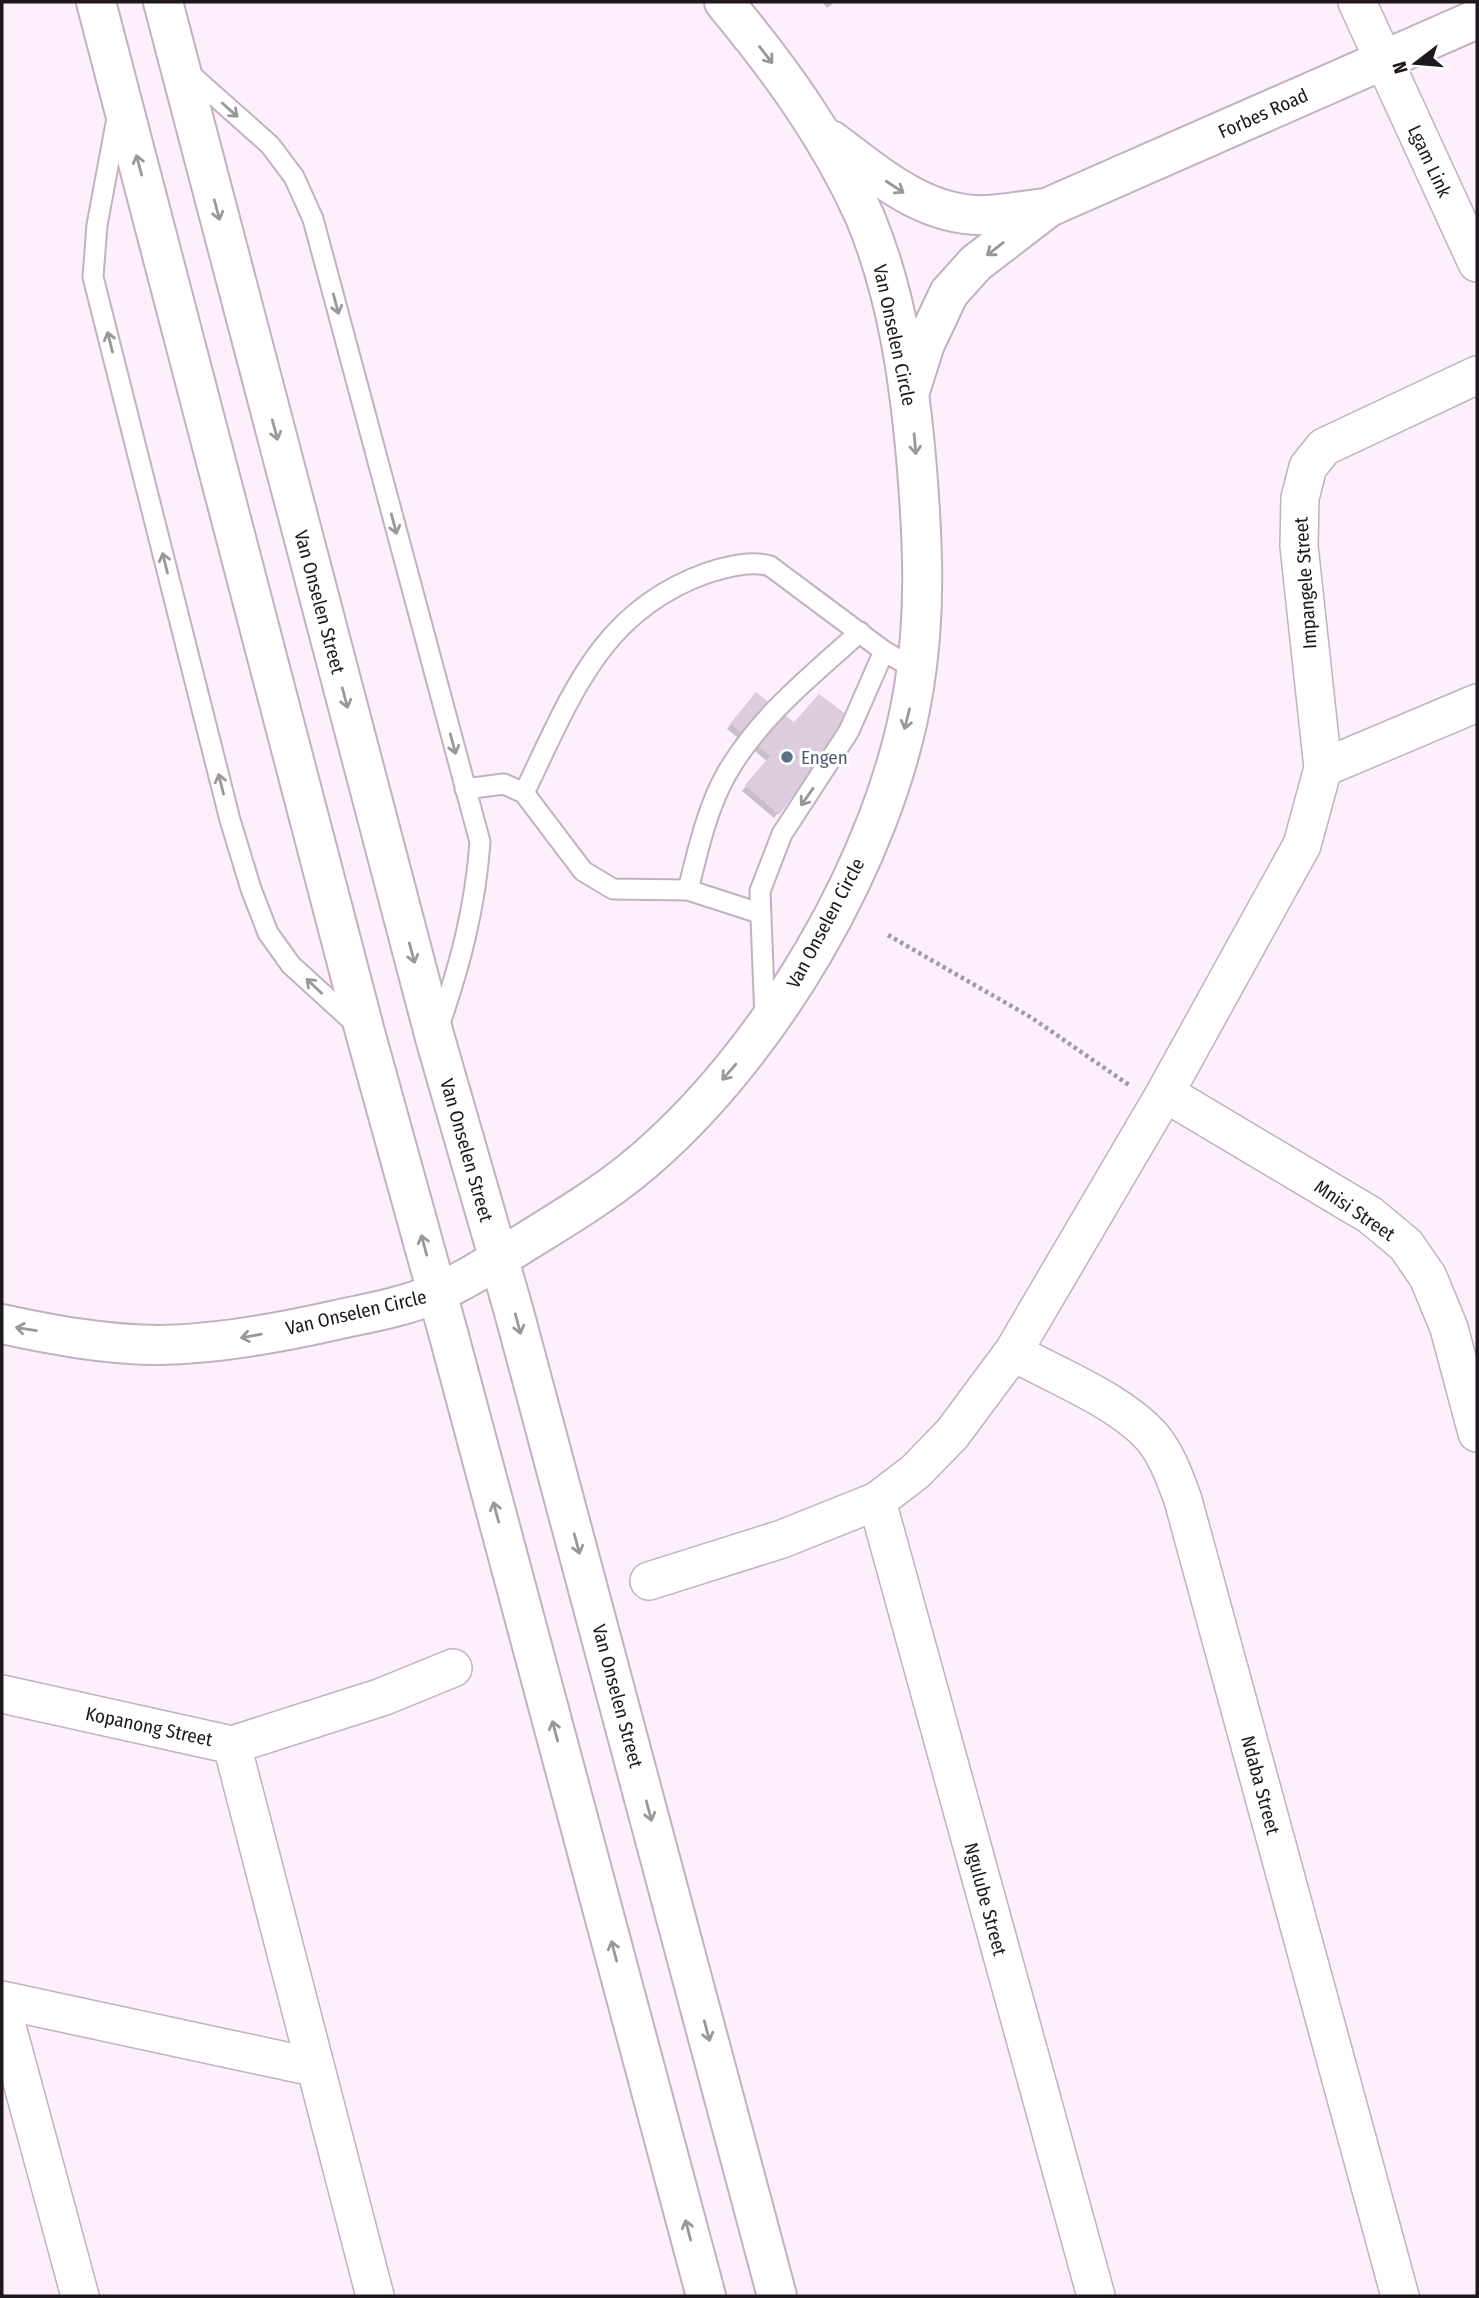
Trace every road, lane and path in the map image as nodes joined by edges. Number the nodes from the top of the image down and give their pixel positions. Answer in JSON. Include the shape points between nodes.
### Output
{"nodes":[{"id":1,"x":96,"y":2,"type":"edge"},
{"id":2,"x":163,"y":2,"type":"edge"},
{"id":3,"x":724,"y":2,"type":"edge"},
{"id":4,"x":1357,"y":2,"type":"edge"},
{"id":5,"x":1477,"y":19,"type":"edge"},
{"id":6,"x":1383,"y":59,"type":"junction"},
{"id":7,"x":179,"y":64,"type":"junction"},
{"id":8,"x":121,"y":99,"type":"junction"},
{"id":9,"x":821,"y":132,"type":"junction"},
{"id":10,"x":1049,"y":207,"type":"junction"},
{"id":11,"x":1477,"y":263,"type":"edge"},
{"id":12,"x":1477,"y":375,"type":"edge"},
{"id":13,"x":910,"y":390,"type":"junction"},
{"id":14,"x":860,"y":632,"type":"junction"},
{"id":15,"x":884,"y":650,"type":"junction"},
{"id":16,"x":916,"y":670,"type":"junction"},
{"id":17,"x":1477,"y":703,"type":"edge"},
{"id":18,"x":1322,"y":768,"type":"junction"},
{"id":19,"x":465,"y":789,"type":"junction"},
{"id":20,"x":524,"y":793,"type":"junction"},
{"id":21,"x":688,"y":890,"type":"junction"},
{"id":22,"x":759,"y":913,"type":"junction"},
{"id":23,"x":888,"y":935,"type":"dead end"},
{"id":24,"x":765,"y":1027,"type":"junction"},
{"id":25,"x":365,"y":1032,"type":"junction"},
{"id":26,"x":435,"y":1038,"type":"junction"},
{"id":27,"x":1162,"y":1099,"type":"junction"},
{"id":28,"x":498,"y":1259,"type":"junction"},
{"id":29,"x":437,"y":1293,"type":"junction"},
{"id":30,"x":2,"y":1324,"type":"edge"},
{"id":31,"x":1013,"y":1352,"type":"junction"},
{"id":32,"x":1477,"y":1433,"type":"edge"},
{"id":33,"x":877,"y":1501,"type":"junction"},
{"id":34,"x":649,"y":1581,"type":"dead end"},
{"id":35,"x":453,"y":1668,"type":"dead end"},
{"id":36,"x":2,"y":1694,"type":"edge"},
{"id":37,"x":232,"y":1745,"type":"junction"},
{"id":38,"x":2,"y":2000,"type":"edge"},
{"id":39,"x":2,"y":2008,"type":"edge"},
{"id":40,"x":313,"y":2067,"type":"junction"},
{"id":41,"x":80,"y":2296,"type":"edge"},
{"id":42,"x":375,"y":2296,"type":"edge"},
{"id":43,"x":706,"y":2296,"type":"edge"},
{"id":44,"x":777,"y":2296,"type":"edge"},
{"id":45,"x":1096,"y":2296,"type":"edge"},
{"id":46,"x":1400,"y":2296,"type":"edge"}],
"edges":[{"from":1,"to":8,"type":"main road"},
{"from":2,"to":7,"type":"main road","name":"Van Onselen Street"},
{"from":3,"to":9,"type":"main road","name":"Van Onselen Circle","one_way":true},
{"from":4,"to":6,"type":"street","name":"Lgam Link"},
{"from":5,"to":6,"type":"main road","name":"Forbes Road"},
{"from":6,"to":10,"type":"main road","name":"Forbes Road"},
{"from":6,"to":11,"type":"street","name":"Lgam Link"},
{"from":7,"to":19,"type":"lane","one_way":true,"via":[[270,145],[294,177],[313,219]]},
{"from":7,"to":26,"type":"main road","name":"Van Onselen Street","one_way":true},
{"from":25,"to":8,"type":"main road","one_way":true},
{"from":25,"to":8,"type":"lane","one_way":true,"via":[[291,965],[268,933],[230,820],[93,276],[102,190]]},
{"from":9,"to":10,"type":"main road","name":"Forbes Road","one_way":true,"via":[[910,196],[937,208],[987,215]]},
{"from":9,"to":13,"type":"main road","name":"Van Onselen Circle","via":[[861,210],[884,272]]},
{"from":10,"to":13,"type":"main road","name":"Forbes Road","one_way":true,"via":[[976,264],[949,293]]},
{"from":12,"to":18,"type":"street","name":"Impangele Street","via":[[1324,447],[1308,467],[1300,498],[1299,546]]},
{"from":13,"to":16,"type":"main road","name":"Van Onselen Circle","one_way":true,"via":[[924,562]]},
{"from":14,"to":15,"type":"lane"},
{"from":14,"to":20,"type":"lane","via":[[761,563],[719,569],[692,579],[631,616],[585,668]]},
{"from":14,"to":21,"type":"lane","via":[[783,699],[727,773],[705,824]]},
{"from":15,"to":16,"type":"lane"},
{"from":15,"to":22,"type":"lane","one_way":true,"via":[[849,731],[782,834],[760,891]]},
{"from":16,"to":24,"type":"main road","name":"Van Onselen Circle","one_way":true,"via":[[893,773],[864,851],[829,923]]},
{"from":17,"to":18,"type":"street"},
{"from":18,"to":27,"type":"street","via":[[1302,845]]},
{"from":19,"to":20,"type":"lane","via":[[504,784]]},
{"from":19,"to":26,"type":"lane","via":[[480,842],[476,896],[463,957]]},
{"from":20,"to":21,"type":"lane","via":[[583,871],[597,882],[613,889]]},
{"from":21,"to":22,"type":"lane"},
{"from":22,"to":24,"type":"lane"},
{"from":23,"to":27,"type":"path"},
{"from":24,"to":28,"type":"main road","name":"Van Onselen Circle","one_way":true,"via":[[707,1097],[636,1168]]},
{"from":29,"to":25,"type":"main road","one_way":true},
{"from":26,"to":28,"type":"main road","name":"Van Onselen Street"},
{"from":27,"to":31,"type":"street"},
{"from":27,"to":32,"type":"street","name":"Mnisi Street","via":[[1370,1215],[1406,1245],[1428,1277],[1449,1328]]},
{"from":28,"to":29,"type":"main road","name":"Van Onselen Circle"},
{"from":28,"to":44,"type":"main road","name":"Van Onselen Street","one_way":true},
{"from":29,"to":30,"type":"main road","name":"Van Onselen Circle","one_way":true,"via":[[314,1325],[197,1343],[98,1341]]},
{"from":43,"to":29,"type":"main road","one_way":true},
{"from":31,"to":33,"type":"street","via":[[952,1434],[915,1472]]},
{"from":31,"to":46,"type":"street","name":"Ndaba Street","via":[[1137,1423],[1170,1465]]},
{"from":33,"to":34,"type":"street","via":[[782,1539]]},
{"from":33,"to":45,"type":"street","name":"Ngulube Street"},
{"from":35,"to":37,"type":"street","name":"Kopanong Street","via":[[382,1697]]},
{"from":36,"to":37,"type":"street","name":"Kopanong Street"},
{"from":37,"to":40,"type":"street"},
{"from":38,"to":40,"type":"street"},
{"from":39,"to":41,"type":"street"},
{"from":40,"to":42,"type":"street"}]}
